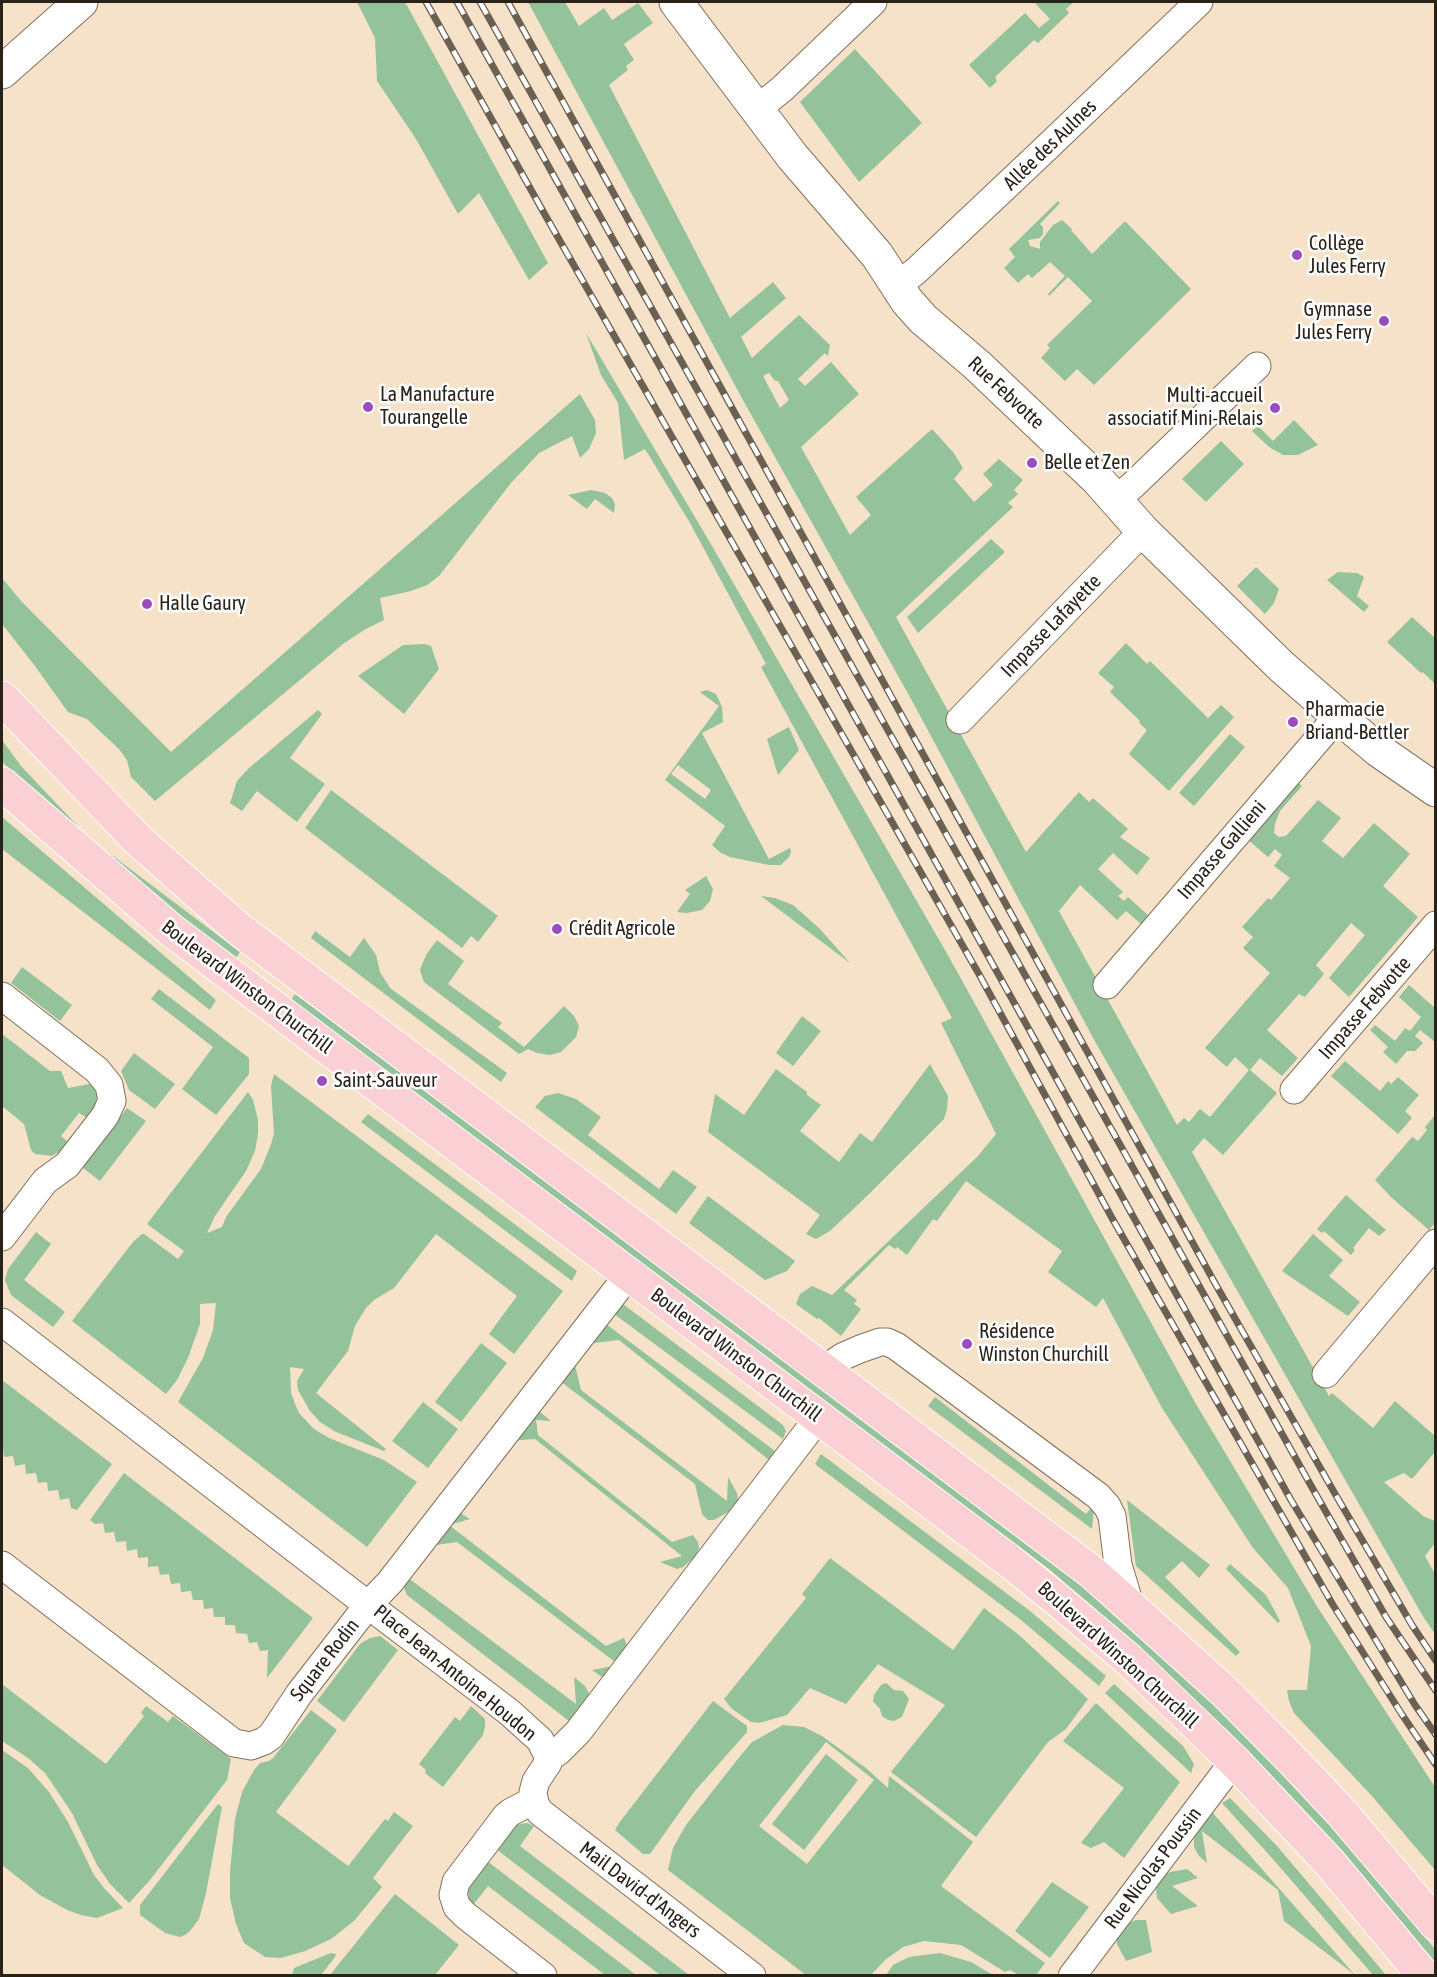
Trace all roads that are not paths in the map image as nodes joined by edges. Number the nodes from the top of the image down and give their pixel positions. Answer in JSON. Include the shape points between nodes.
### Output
{"nodes":[{"id":1,"x":81,"y":2,"type":"edge"},
{"id":2,"x":676,"y":2,"type":"edge"},
{"id":3,"x":873,"y":2,"type":"edge"},
{"id":4,"x":1199,"y":2,"type":"edge"},
{"id":5,"x":2,"y":72,"type":"edge"},
{"id":6,"x":757,"y":109,"type":"junction"},
{"id":7,"x":898,"y":285,"type":"junction"},
{"id":8,"x":1257,"y":366,"type":"dead end"},
{"id":9,"x":1116,"y":499,"type":"junction"},
{"id":10,"x":1143,"y":531,"type":"junction"},
{"id":11,"x":2,"y":698,"type":"edge"},
{"id":12,"x":1338,"y":716,"type":"junction"},
{"id":13,"x":960,"y":720,"type":"dead end"},
{"id":14,"x":2,"y":784,"type":"edge"},
{"id":15,"x":1436,"y":790,"type":"edge"},
{"id":16,"x":1436,"y":926,"type":"edge"},
{"id":17,"x":1107,"y":985,"type":"dead end"},
{"id":18,"x":2,"y":996,"type":"edge"},
{"id":19,"x":1294,"y":1090,"type":"dead end"},
{"id":20,"x":2,"y":1237,"type":"edge"},
{"id":21,"x":1436,"y":1244,"type":"edge"},
{"id":22,"x":629,"y":1274,"type":"junction"},
{"id":23,"x":2,"y":1322,"type":"edge"},
{"id":24,"x":824,"y":1369,"type":"junction"},
{"id":25,"x":1326,"y":1374,"type":"dead end"},
{"id":26,"x":819,"y":1417,"type":"junction"},
{"id":27,"x":2,"y":1565,"type":"edge"},
{"id":28,"x":368,"y":1605,"type":"junction"},
{"id":29,"x":1130,"y":1605,"type":"junction"},
{"id":30,"x":548,"y":1758,"type":"junction"},
{"id":31,"x":1234,"y":1761,"type":"junction"},
{"id":32,"x":534,"y":1800,"type":"junction"},
{"id":33,"x":1436,"y":1924,"type":"edge"},
{"id":34,"x":543,"y":1976,"type":"edge"},
{"id":35,"x":752,"y":1976,"type":"edge"},
{"id":36,"x":1072,"y":1976,"type":"edge"},
{"id":37,"x":1425,"y":1976,"type":"edge"}],
"edges":[{"from":1,"to":5,"type":"street"},
{"from":2,"to":6,"type":"street","name":"Rue Febvotte"},
{"from":3,"to":6,"type":"street"},
{"from":4,"to":7,"type":"street","name":"Allée des Aulnes"},
{"from":6,"to":7,"type":"street","name":"Rue Febvotte"},
{"from":7,"to":9,"type":"street","name":"Rue Febvotte","via":[[923,319],[977,365]]},
{"from":8,"to":9,"type":"street"},
{"from":9,"to":10,"type":"street","name":"Rue Febvotte"},
{"from":10,"to":12,"type":"street","name":"Rue Febvotte"},
{"from":10,"to":13,"type":"street","name":"Impasse Lafayette"},
{"from":11,"to":24,"type":"main road","name":"Boulevard Winston Churchill","via":[[138,840],[240,930]]},
{"from":12,"to":15,"type":"street","name":"Rue Febvotte","via":[[1378,750]]},
{"from":12,"to":17,"type":"street","name":"Impasse Gallieni"},
{"from":14,"to":22,"type":"main road","name":"Boulevard Winston Churchill","via":[[171,930]]},
{"from":16,"to":19,"type":"street","name":"Impasse Febvotte"},
{"from":18,"to":20,"type":"street","via":[[98,1070],[109,1085],[112,1101],[67,1165],[45,1182]]},
{"from":21,"to":25,"type":"street"},
{"from":22,"to":26,"type":"main road","name":"Boulevard Winston Churchill"},
{"from":22,"to":28,"type":"street","name":"Place Jean-Antoine Houdon","via":[[390,1582]]},
{"from":23,"to":28,"type":"street","name":"Square Rodin"},
{"from":24,"to":29,"type":"main road","name":"Boulevard Winston Churchill","via":[[1067,1552]]},
{"from":24,"to":29,"type":"street","via":[[880,1342],[896,1346],[1098,1496],[1112,1516],[1118,1565]]},
{"from":26,"to":30,"type":"street","name":"Place Jean-Antoine Houdon","via":[[578,1732]]},
{"from":26,"to":31,"type":"main road","name":"Boulevard Winston Churchill","via":[[1054,1597],[1129,1660]]},
{"from":27,"to":28,"type":"street","name":"Square Rodin","via":[[242,1746],[258,1744],[271,1736]]},
{"from":28,"to":30,"type":"street","name":"Place Jean-Antoine Houdon","via":[[509,1712],[540,1740]]},
{"from":29,"to":33,"type":"main road","name":"Boulevard Winston Churchill","via":[[1297,1765]]},
{"from":30,"to":32,"type":"street","via":[[534,1785]]},
{"from":31,"to":36,"type":"street","name":"Rue Nicolas Poussin"},
{"from":31,"to":37,"type":"main road","name":"Boulevard Winston Churchill","via":[[1329,1862]]},
{"from":32,"to":34,"type":"street","via":[[506,1816],[456,1882],[453,1895],[465,1915]]},
{"from":32,"to":35,"type":"street","name":"Mail David-d'Angers","via":[[548,1820]]}]}
